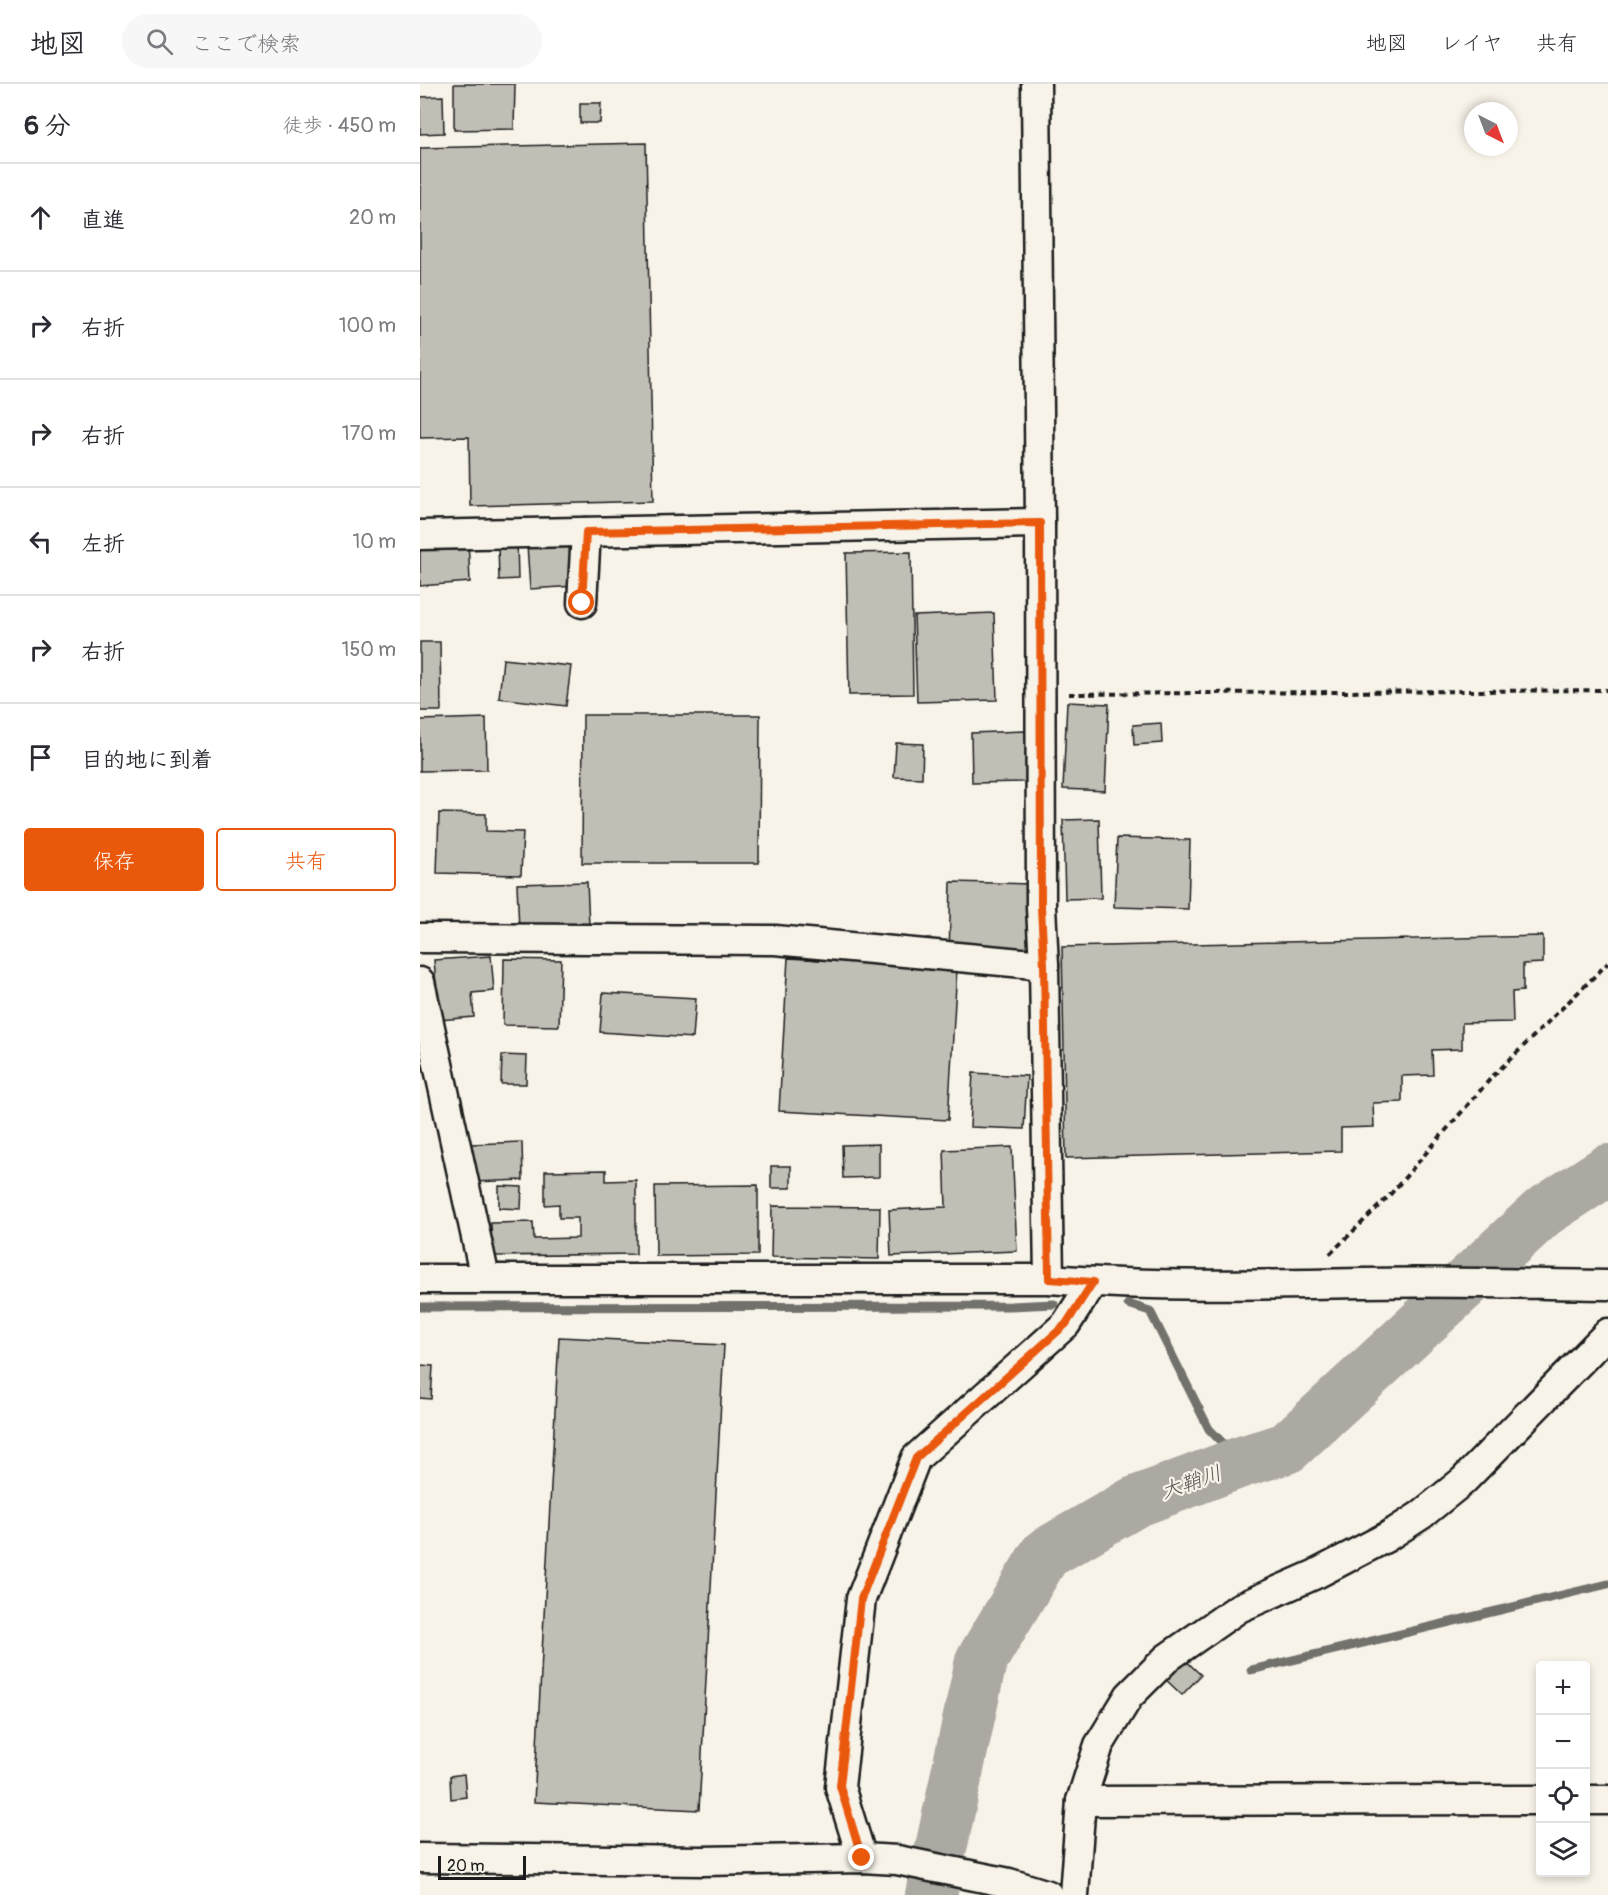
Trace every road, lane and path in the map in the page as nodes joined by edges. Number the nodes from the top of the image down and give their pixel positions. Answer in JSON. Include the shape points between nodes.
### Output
{"nodes":[{"id":1,"x":1036,"y":84,"type":"edge"},
{"id":2,"x":1040,"y":523,"type":"junction"},
{"id":3,"x":586,"y":532,"type":"junction"},
{"id":4,"x":420,"y":535,"type":"edge"},
{"id":5,"x":582,"y":603,"type":"dead end"},
{"id":6,"x":1608,"y":690,"type":"edge"},
{"id":7,"x":1040,"y":694,"type":"junction"},
{"id":8,"x":420,"y":938,"type":"edge"},
{"id":9,"x":1608,"y":963,"type":"edge"},
{"id":10,"x":1044,"y":965,"type":"junction"},
{"id":11,"x":420,"y":982,"type":"edge"},
{"id":12,"x":485,"y":1278,"type":"junction"},
{"id":13,"x":420,"y":1279,"type":"edge"},
{"id":14,"x":1049,"y":1279,"type":"junction"},
{"id":15,"x":1093,"y":1282,"type":"junction"},
{"id":16,"x":1305,"y":1285,"type":"junction"},
{"id":17,"x":1608,"y":1285,"type":"edge"},
{"id":18,"x":1608,"y":1333,"type":"edge"},
{"id":19,"x":1536,"y":1800,"type":"edge"},
{"id":20,"x":1590,"y":1800,"type":"edge"},
{"id":21,"x":1608,"y":1800,"type":"edge"},
{"id":22,"x":1081,"y":1801,"type":"junction"},
{"id":23,"x":420,"y":1858,"type":"edge"},
{"id":24,"x":862,"y":1858,"type":"junction"},
{"id":25,"x":1046,"y":1895,"type":"edge"},
{"id":26,"x":1074,"y":1895,"type":"edge"}],
"edges":[{"from":1,"to":2,"type":"street"},
{"from":2,"to":3,"type":"street"},
{"from":2,"to":7,"type":"street"},
{"from":3,"to":4,"type":"street"},
{"from":3,"to":5,"type":"street"},
{"from":6,"to":7,"type":"path"},
{"from":7,"to":10,"type":"street"},
{"from":8,"to":10,"type":"street","via":[[775,940]]},
{"from":9,"to":16,"type":"path","via":[[1492,1077]]},
{"from":10,"to":14,"type":"street"},
{"from":11,"to":12,"type":"street"},
{"from":12,"to":13,"type":"street"},
{"from":12,"to":14,"type":"street"},
{"from":14,"to":15,"type":"street"},
{"from":15,"to":16,"type":"street"},
{"from":15,"to":24,"type":"street","via":[[1066,1324],[916,1458],[861,1599],[840,1786]]},
{"from":16,"to":17,"type":"street"},
{"from":18,"to":22,"type":"street","via":[[1463,1480],[1421,1515],[1316,1574],[1239,1608],[1167,1658],[1129,1696],[1099,1745]]},
{"from":19,"to":22,"type":"street"},
{"from":20,"to":21,"type":"street"},
{"from":22,"to":26,"type":"street"},
{"from":23,"to":24,"type":"street","via":[[702,1862]]},
{"from":24,"to":25,"type":"street","via":[[897,1860],[1009,1883]]}]}
